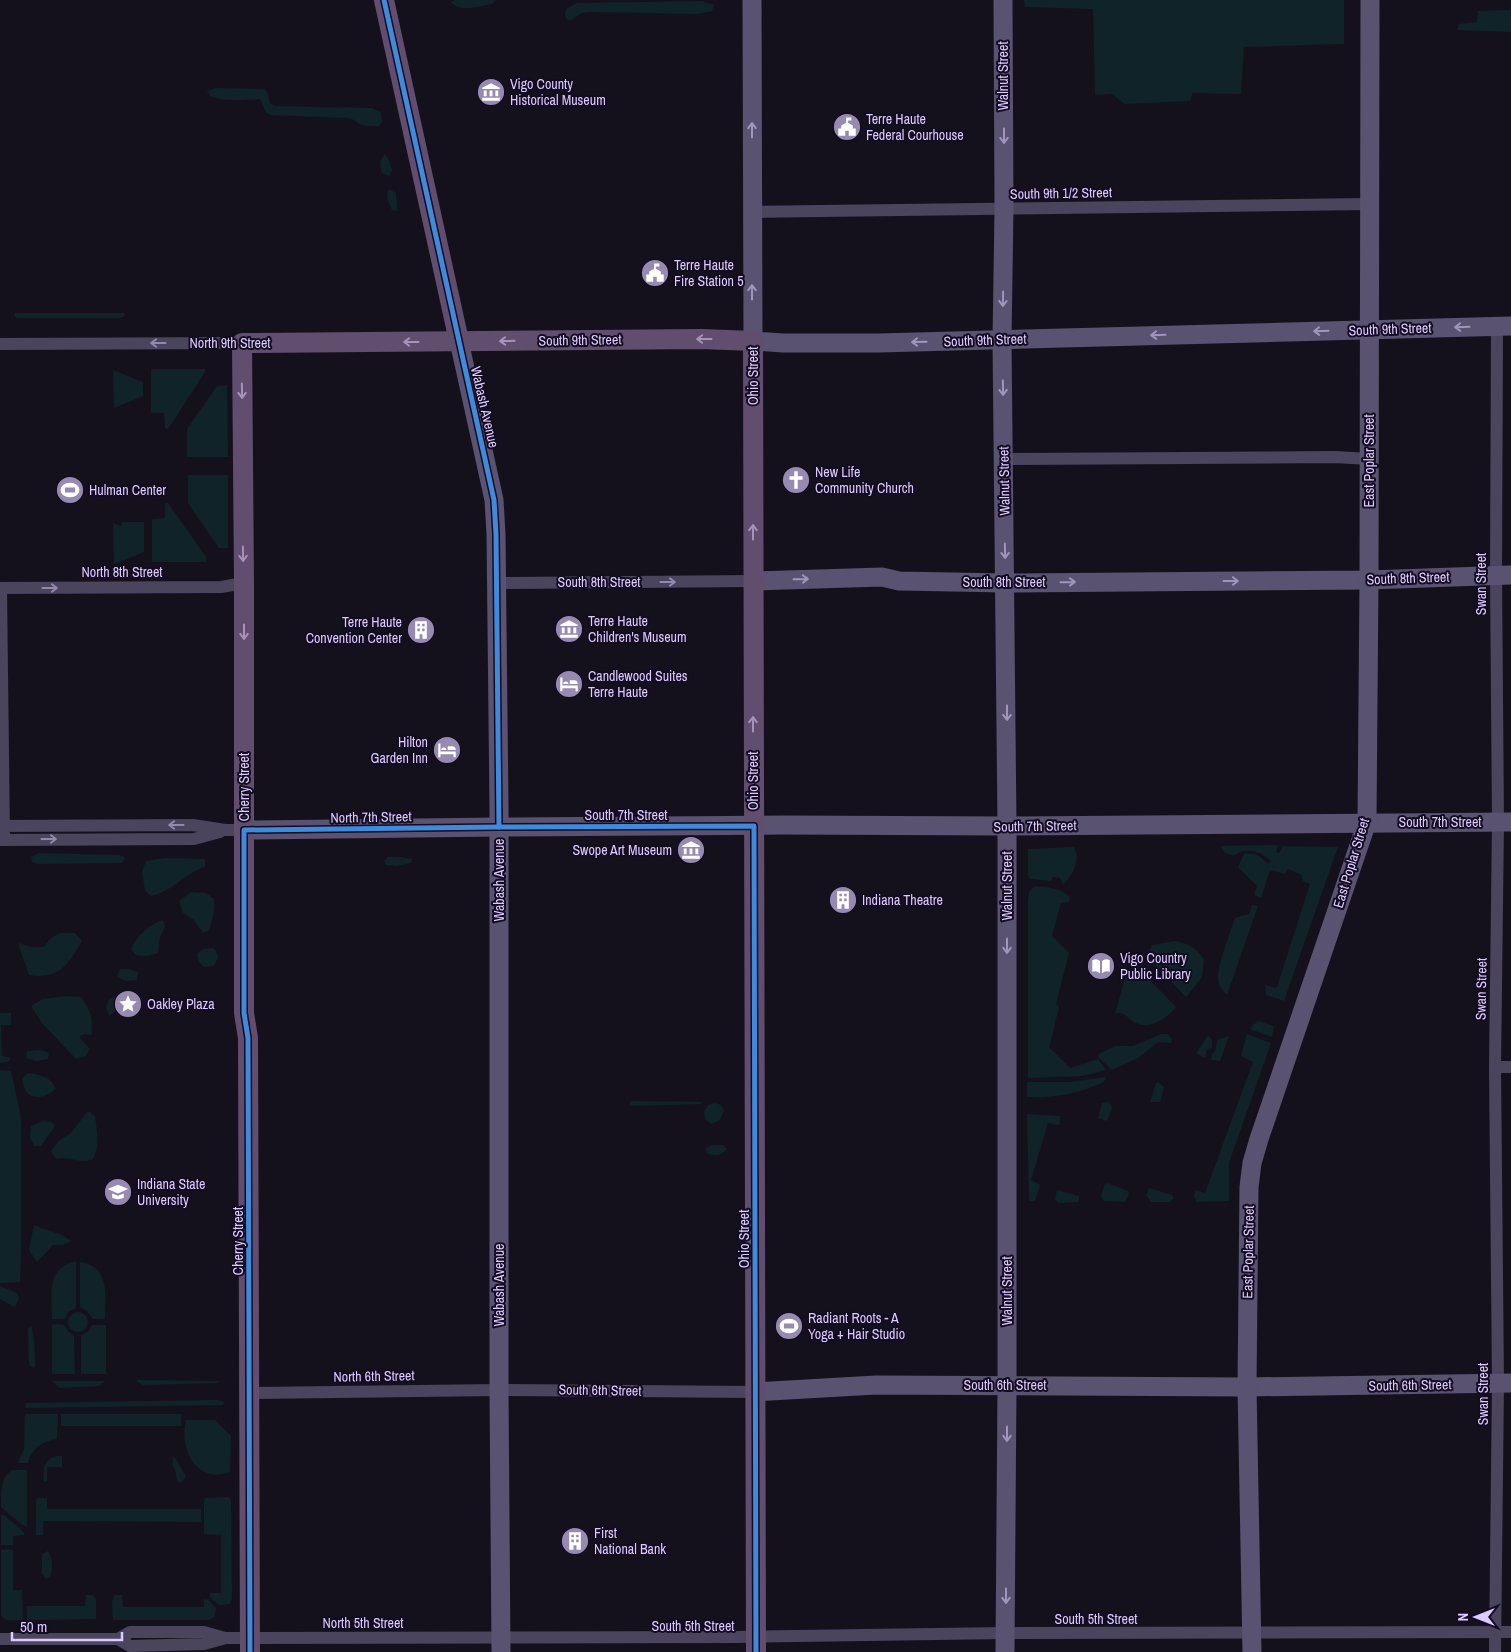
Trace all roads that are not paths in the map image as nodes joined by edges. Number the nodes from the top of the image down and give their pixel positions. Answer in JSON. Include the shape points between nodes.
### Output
{"nodes":[{"id":1,"x":384,"y":0,"type":"edge"},
{"id":2,"x":752,"y":0,"type":"edge"},
{"id":3,"x":1003,"y":0,"type":"edge"},
{"id":4,"x":1370,"y":0,"type":"edge"},
{"id":5,"x":1370,"y":204,"type":"junction"},
{"id":6,"x":1004,"y":209,"type":"junction"},
{"id":7,"x":752,"y":212,"type":"junction"},
{"id":8,"x":1504,"y":326,"type":"edge"},
{"id":9,"x":1370,"y":330,"type":"junction"},
{"id":10,"x":1002,"y":340,"type":"junction"},
{"id":11,"x":753,"y":341,"type":"junction"},
{"id":12,"x":459,"y":342,"type":"junction"},
{"id":13,"x":242,"y":343,"type":"junction"},
{"id":14,"x":0,"y":344,"type":"edge"},
{"id":15,"x":1004,"y":459,"type":"junction"},
{"id":16,"x":1368,"y":459,"type":"junction"},
{"id":17,"x":1503,"y":575,"type":"edge"},
{"id":18,"x":1370,"y":580,"type":"junction"},
{"id":19,"x":753,"y":581,"type":"junction"},
{"id":20,"x":244,"y":583,"type":"junction"},
{"id":21,"x":496,"y":583,"type":"junction"},
{"id":22,"x":1006,"y":583,"type":"junction"},
{"id":23,"x":1,"y":588,"type":"edge"},
{"id":24,"x":1366,"y":822,"type":"junction"},
{"id":25,"x":1505,"y":822,"type":"edge"},
{"id":26,"x":2,"y":826,"type":"edge"},
{"id":27,"x":754,"y":826,"type":"junction"},
{"id":28,"x":1008,"y":826,"type":"junction"},
{"id":29,"x":499,"y":827,"type":"junction"},
{"id":30,"x":234,"y":830,"type":"junction"},
{"id":31,"x":2,"y":840,"type":"edge"},
{"id":32,"x":1495,"y":1067,"type":"junction"},
{"id":33,"x":1511,"y":1067,"type":"edge"},
{"id":34,"x":1505,"y":1383,"type":"edge"},
{"id":35,"x":1007,"y":1385,"type":"junction"},
{"id":36,"x":1247,"y":1387,"type":"junction"},
{"id":37,"x":499,"y":1390,"type":"junction"},
{"id":38,"x":755,"y":1392,"type":"junction"},
{"id":39,"x":249,"y":1393,"type":"junction"},
{"id":40,"x":1511,"y":1632,"type":"edge"},
{"id":41,"x":1005,"y":1633,"type":"junction"},
{"id":42,"x":1495,"y":1633,"type":"junction"},
{"id":43,"x":0,"y":1639,"type":"edge"},
{"id":44,"x":1252,"y":1643,"type":"edge"},
{"id":45,"x":756,"y":1644,"type":"edge"},
{"id":46,"x":250,"y":1645,"type":"edge"},
{"id":47,"x":501,"y":1645,"type":"edge"},
{"id":48,"x":1005,"y":1652,"type":"edge"},
{"id":49,"x":1495,"y":1652,"type":"edge"}],
"edges":[{"from":1,"to":12,"type":"main road","name":"Wabash Avenue"},
{"from":7,"to":2,"type":"street","name":"Ohio Street","one_way":true},
{"from":3,"to":6,"type":"street","name":"Walnut Street","one_way":true},
{"from":4,"to":5,"type":"street","name":"East Poplar Street"},
{"from":5,"to":6,"type":"street","name":"South 9th 1/2 Street"},
{"from":5,"to":9,"type":"street","name":"East Poplar Street"},
{"from":6,"to":7,"type":"street","name":"South 9th 1/2 Street"},
{"from":6,"to":10,"type":"street","name":"Walnut Street","one_way":true},
{"from":11,"to":7,"type":"street","name":"Ohio Street","one_way":true},
{"from":8,"to":9,"type":"street","name":"South 9th Street","one_way":true},
{"from":8,"to":17,"type":"street","name":"Swan Street"},
{"from":9,"to":10,"type":"street","name":"South 9th Street","one_way":true},
{"from":9,"to":16,"type":"street","name":"East Poplar Street"},
{"from":10,"to":11,"type":"street","name":"South 9th Street","one_way":true,"via":[[878,343]]},
{"from":10,"to":15,"type":"street","name":"Walnut Street","one_way":true},
{"from":11,"to":12,"type":"main road","name":"South 9th Street","one_way":true},
{"from":19,"to":11,"type":"main road","name":"Ohio Street","one_way":true},
{"from":12,"to":13,"type":"main road","name":"North 9th Street","one_way":true},
{"from":12,"to":21,"type":"street","name":"Wabash Avenue","via":[[494,500]]},
{"from":13,"to":14,"type":"street","name":"North 9th Street","one_way":true},
{"from":13,"to":20,"type":"main road","name":"Cherry Street","one_way":true},
{"from":15,"to":16,"type":"street"},
{"from":15,"to":22,"type":"street","name":"Walnut Street","one_way":true},
{"from":16,"to":18,"type":"street","name":"East Poplar Street"},
{"from":17,"to":18,"type":"street","name":"South 8th Street"},
{"from":17,"to":25,"type":"street","name":"Swan Street"},
{"from":22,"to":18,"type":"street","name":"South 8th Street","one_way":true},
{"from":18,"to":24,"type":"street","name":"East Poplar Street"},
{"from":21,"to":19,"type":"street","name":"South 8th Street","one_way":true},
{"from":19,"to":22,"type":"street","name":"South 8th Street","one_way":true,"via":[[882,577],[899,581]]},
{"from":27,"to":19,"type":"main road","name":"Ohio Street","one_way":true},
{"from":23,"to":20,"type":"street","name":"North 8th Street","one_way":true,"via":[[221,587]]},
{"from":20,"to":30,"type":"main road","name":"Cherry Street","one_way":true},
{"from":21,"to":29,"type":"street","name":"Wabash Avenue"},
{"from":22,"to":28,"type":"street","name":"Walnut Street","one_way":true},
{"from":23,"to":26,"type":"street"},
{"from":24,"to":25,"type":"street","name":"South 7th Street"},
{"from":24,"to":28,"type":"street","name":"South 7th Street"},
{"from":24,"to":36,"type":"street","name":"East Poplar Street","via":[[1252,1164],[1249,1186]]},
{"from":25,"to":32,"type":"street","name":"Swan Street"},
{"from":30,"to":26,"type":"street","name":"North 7th Street","one_way":true,"via":[[193,824]]},
{"from":26,"to":31,"type":"street"},
{"from":27,"to":28,"type":"street","name":"South 7th Street"},
{"from":27,"to":29,"type":"street","name":"South 7th Street"},
{"from":27,"to":38,"type":"main road","name":"Ohio Street"},
{"from":28,"to":35,"type":"street","name":"Walnut Street","one_way":true},
{"from":29,"to":30,"type":"street","name":"North 7th Street"},
{"from":29,"to":37,"type":"street","name":"Wabash Avenue"},
{"from":31,"to":30,"type":"street","name":"North 7th Street","one_way":true,"via":[[194,839]]},
{"from":30,"to":39,"type":"main road","name":"Cherry Street","via":[[248,1038]]},
{"from":32,"to":33,"type":"street"},
{"from":32,"to":34,"type":"street","name":"Swan Street"},
{"from":34,"to":36,"type":"street","name":"South 6th Street"},
{"from":34,"to":42,"type":"street","name":"Swan Street"},
{"from":35,"to":36,"type":"street","name":"South 6th Street"},
{"from":35,"to":38,"type":"street","name":"South 6th Street","via":[[876,1385]]},
{"from":35,"to":41,"type":"street","name":"Walnut Street","one_way":true},
{"from":36,"to":44,"type":"street","name":"East Poplar Street"},
{"from":37,"to":38,"type":"street","name":"South 6th Street"},
{"from":37,"to":39,"type":"street","name":"North 6th Street"},
{"from":37,"to":47,"type":"street","name":"Wabash Avenue"},
{"from":38,"to":45,"type":"main road","name":"Ohio Street"},
{"from":39,"to":46,"type":"main road","name":"Cherry Street"},
{"from":40,"to":42,"type":"street","name":"South 5th Street"},
{"from":41,"to":44,"type":"street","name":"South 5th Street"},
{"from":41,"to":45,"type":"street","name":"South 5th Street"},
{"from":41,"to":48,"type":"street","name":"Walnut Street"},
{"from":42,"to":44,"type":"street","name":"South 5th Street"},
{"from":42,"to":49,"type":"street","name":"Swan Street"},
{"from":43,"to":46,"type":"street","name":"North 5th Street","via":[[118,1639],[130,1632],[204,1632]]},
{"from":45,"to":47,"type":"street","name":"South 5th Street"},
{"from":46,"to":47,"type":"street","name":"North 5th Street"}]}
